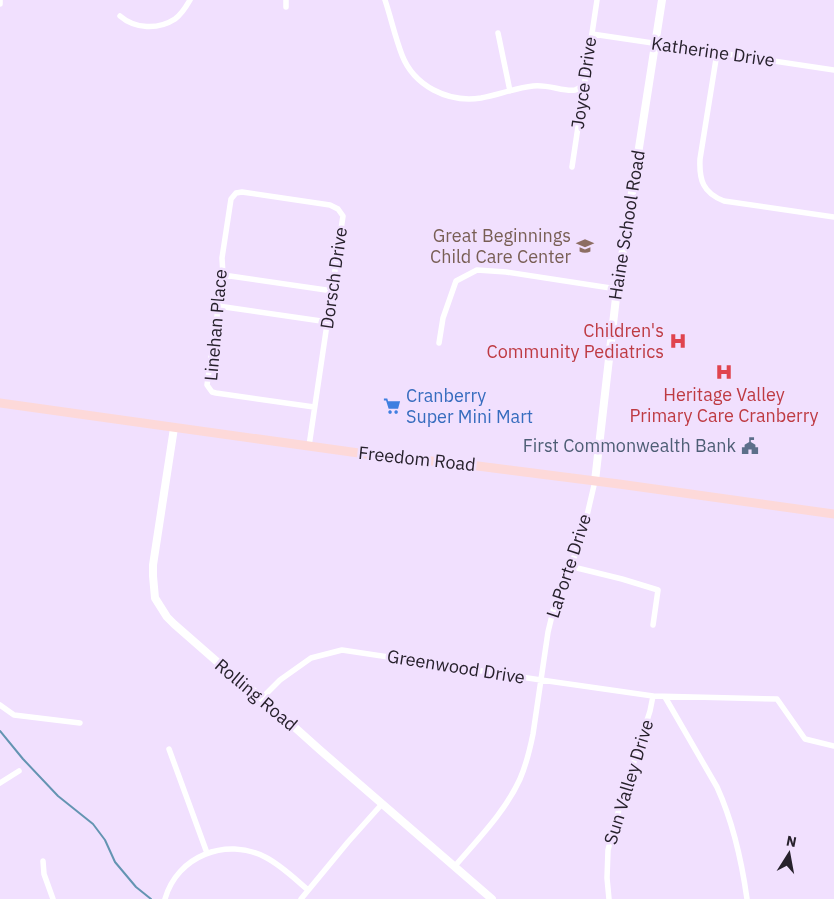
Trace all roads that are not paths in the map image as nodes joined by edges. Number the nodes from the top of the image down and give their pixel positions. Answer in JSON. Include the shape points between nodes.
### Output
{"nodes":[{"id":1,"x":0,"y":0,"type":"edge"},
{"id":2,"x":190,"y":0,"type":"edge"},
{"id":3,"x":385,"y":0,"type":"edge"},
{"id":4,"x":597,"y":0,"type":"edge"},
{"id":5,"x":662,"y":0,"type":"edge"},
{"id":6,"x":0,"y":4,"type":"edge"},
{"id":7,"x":120,"y":16,"type":"dead end"},
{"id":8,"x":498,"y":33,"type":"dead end"},
{"id":9,"x":592,"y":34,"type":"junction"},
{"id":10,"x":656,"y":43,"type":"junction"},
{"id":11,"x":716,"y":53,"type":"junction"},
{"id":12,"x":834,"y":70,"type":"edge"},
{"id":13,"x":585,"y":84,"type":"junction"},
{"id":14,"x":510,"y":91,"type":"junction"},
{"id":15,"x":572,"y":167,"type":"dead end"},
{"id":16,"x":242,"y":192,"type":"joint"},
{"id":17,"x":834,"y":217,"type":"edge"},
{"id":18,"x":223,"y":275,"type":"junction"},
{"id":19,"x":617,"y":289,"type":"junction"},
{"id":20,"x":333,"y":291,"type":"junction"},
{"id":21,"x":218,"y":306,"type":"junction"},
{"id":22,"x":328,"y":322,"type":"junction"},
{"id":23,"x":439,"y":343,"type":"dead end"},
{"id":24,"x":0,"y":403,"type":"edge"},
{"id":25,"x":314,"y":407,"type":"junction"},
{"id":26,"x":174,"y":428,"type":"junction"},
{"id":27,"x":309,"y":446,"type":"junction"},
{"id":28,"x":594,"y":481,"type":"junction"},
{"id":29,"x":834,"y":514,"type":"edge"},
{"id":30,"x":570,"y":566,"type":"junction"},
{"id":31,"x":653,"y":625,"type":"dead end"},
{"id":32,"x":540,"y":680,"type":"junction"},
{"id":33,"x":653,"y":696,"type":"junction"},
{"id":34,"x":665,"y":697,"type":"junction"},
{"id":35,"x":262,"y":698,"type":"junction"},
{"id":36,"x":0,"y":705,"type":"edge"},
{"id":37,"x":80,"y":724,"type":"dead end"},
{"id":38,"x":834,"y":746,"type":"edge"},
{"id":39,"x":169,"y":749,"type":"dead end"},
{"id":40,"x":19,"y":771,"type":"dead end"},
{"id":41,"x":0,"y":783,"type":"edge"},
{"id":42,"x":382,"y":804,"type":"junction"},
{"id":43,"x":208,"y":853,"type":"junction"},
{"id":44,"x":43,"y":862,"type":"dead end"},
{"id":45,"x":455,"y":866,"type":"junction"},
{"id":46,"x":308,"y":890,"type":"junction"},
{"id":47,"x":53,"y":899,"type":"edge"},
{"id":48,"x":165,"y":899,"type":"edge"},
{"id":49,"x":301,"y":899,"type":"edge"},
{"id":50,"x":492,"y":899,"type":"edge"},
{"id":51,"x":609,"y":899,"type":"edge"},
{"id":52,"x":747,"y":899,"type":"edge"}],
"edges":[{"from":1,"to":6,"type":"street"},
{"from":2,"to":7,"type":"street","via":[[176,18],[165,24],[134,25]]},
{"from":3,"to":14,"type":"street","via":[[402,56],[421,82],[440,93],[460,98],[481,98]]},
{"from":4,"to":9,"type":"street","name":"Joyce Drive"},
{"from":5,"to":10,"type":"street","name":"Haine School Road"},
{"from":8,"to":14,"type":"street"},
{"from":9,"to":10,"type":"street","name":"Katherine Drive"},
{"from":9,"to":13,"type":"street","name":"Joyce Drive"},
{"from":10,"to":11,"type":"street","name":"Katherine Drive"},
{"from":10,"to":19,"type":"street","name":"Haine School Road"},
{"from":11,"to":12,"type":"street","name":"Katherine Drive"},
{"from":11,"to":17,"type":"street","via":[[700,158],[704,187],[724,201]]},
{"from":13,"to":14,"type":"street","via":[[574,90],[539,85]]},
{"from":13,"to":15,"type":"street","name":"Joyce Drive"},
{"from":16,"to":18,"type":"street","name":"Linehan Place","via":[[231,199],[222,258]]},
{"from":16,"to":20,"type":"street","name":"Dorsch Drive","via":[[330,205],[338,209],[344,216]]},
{"from":18,"to":20,"type":"street"},
{"from":18,"to":21,"type":"street","name":"Linehan Place"},
{"from":19,"to":23,"type":"street","via":[[477,270],[456,281],[443,318]]},
{"from":19,"to":28,"type":"street","name":"Haine School Road"},
{"from":20,"to":22,"type":"street","name":"Dorsch Drive"},
{"from":21,"to":22,"type":"street"},
{"from":21,"to":25,"type":"street","name":"Linehan Place","via":[[207,384],[212,392]]},
{"from":22,"to":25,"type":"street","name":"Dorsch Drive"},
{"from":24,"to":26,"type":"main road","name":"Freedom Road"},
{"from":25,"to":27,"type":"street","name":"Dorsch Drive"},
{"from":26,"to":27,"type":"main road","name":"Freedom Road"},
{"from":26,"to":35,"type":"street","name":"Rolling Road","via":[[153,565],[155,598],[174,624]]},
{"from":27,"to":28,"type":"main road","name":"Freedom Road"},
{"from":28,"to":29,"type":"main road","name":"Freedom Road"},
{"from":28,"to":30,"type":"street","name":"LaPorte Drive","via":[[585,524]]},
{"from":30,"to":31,"type":"street","via":[[658,590]]},
{"from":30,"to":32,"type":"street","name":"LaPorte Drive","via":[[557,595]]},
{"from":32,"to":33,"type":"street","name":"Greenwood Drive"},
{"from":32,"to":35,"type":"street","name":"Greenwood Drive","via":[[342,650],[311,658],[280,680]]},
{"from":32,"to":45,"type":"street","name":"LaPorte Drive","via":[[533,734],[520,779],[501,811]]},
{"from":33,"to":34,"type":"street","name":"Greenwood Drive"},
{"from":33,"to":51,"type":"street","name":"Sun Valley Drive","via":[[608,850]]},
{"from":34,"to":38,"type":"street","name":"Greenwood Drive","via":[[777,699],[805,739]]},
{"from":34,"to":52,"type":"street","via":[[722,798]]},
{"from":35,"to":42,"type":"street","name":"Rolling Road"},
{"from":36,"to":37,"type":"street","via":[[14,715]]},
{"from":39,"to":43,"type":"street"},
{"from":40,"to":41,"type":"street"},
{"from":42,"to":45,"type":"street","name":"Rolling Road"},
{"from":42,"to":46,"type":"street"},
{"from":43,"to":46,"type":"street","via":[[238,849],[265,857]]},
{"from":43,"to":48,"type":"street","via":[[185,866]]},
{"from":44,"to":47,"type":"street"},
{"from":45,"to":50,"type":"street","name":"Rolling Road"},
{"from":46,"to":49,"type":"street"}]}
